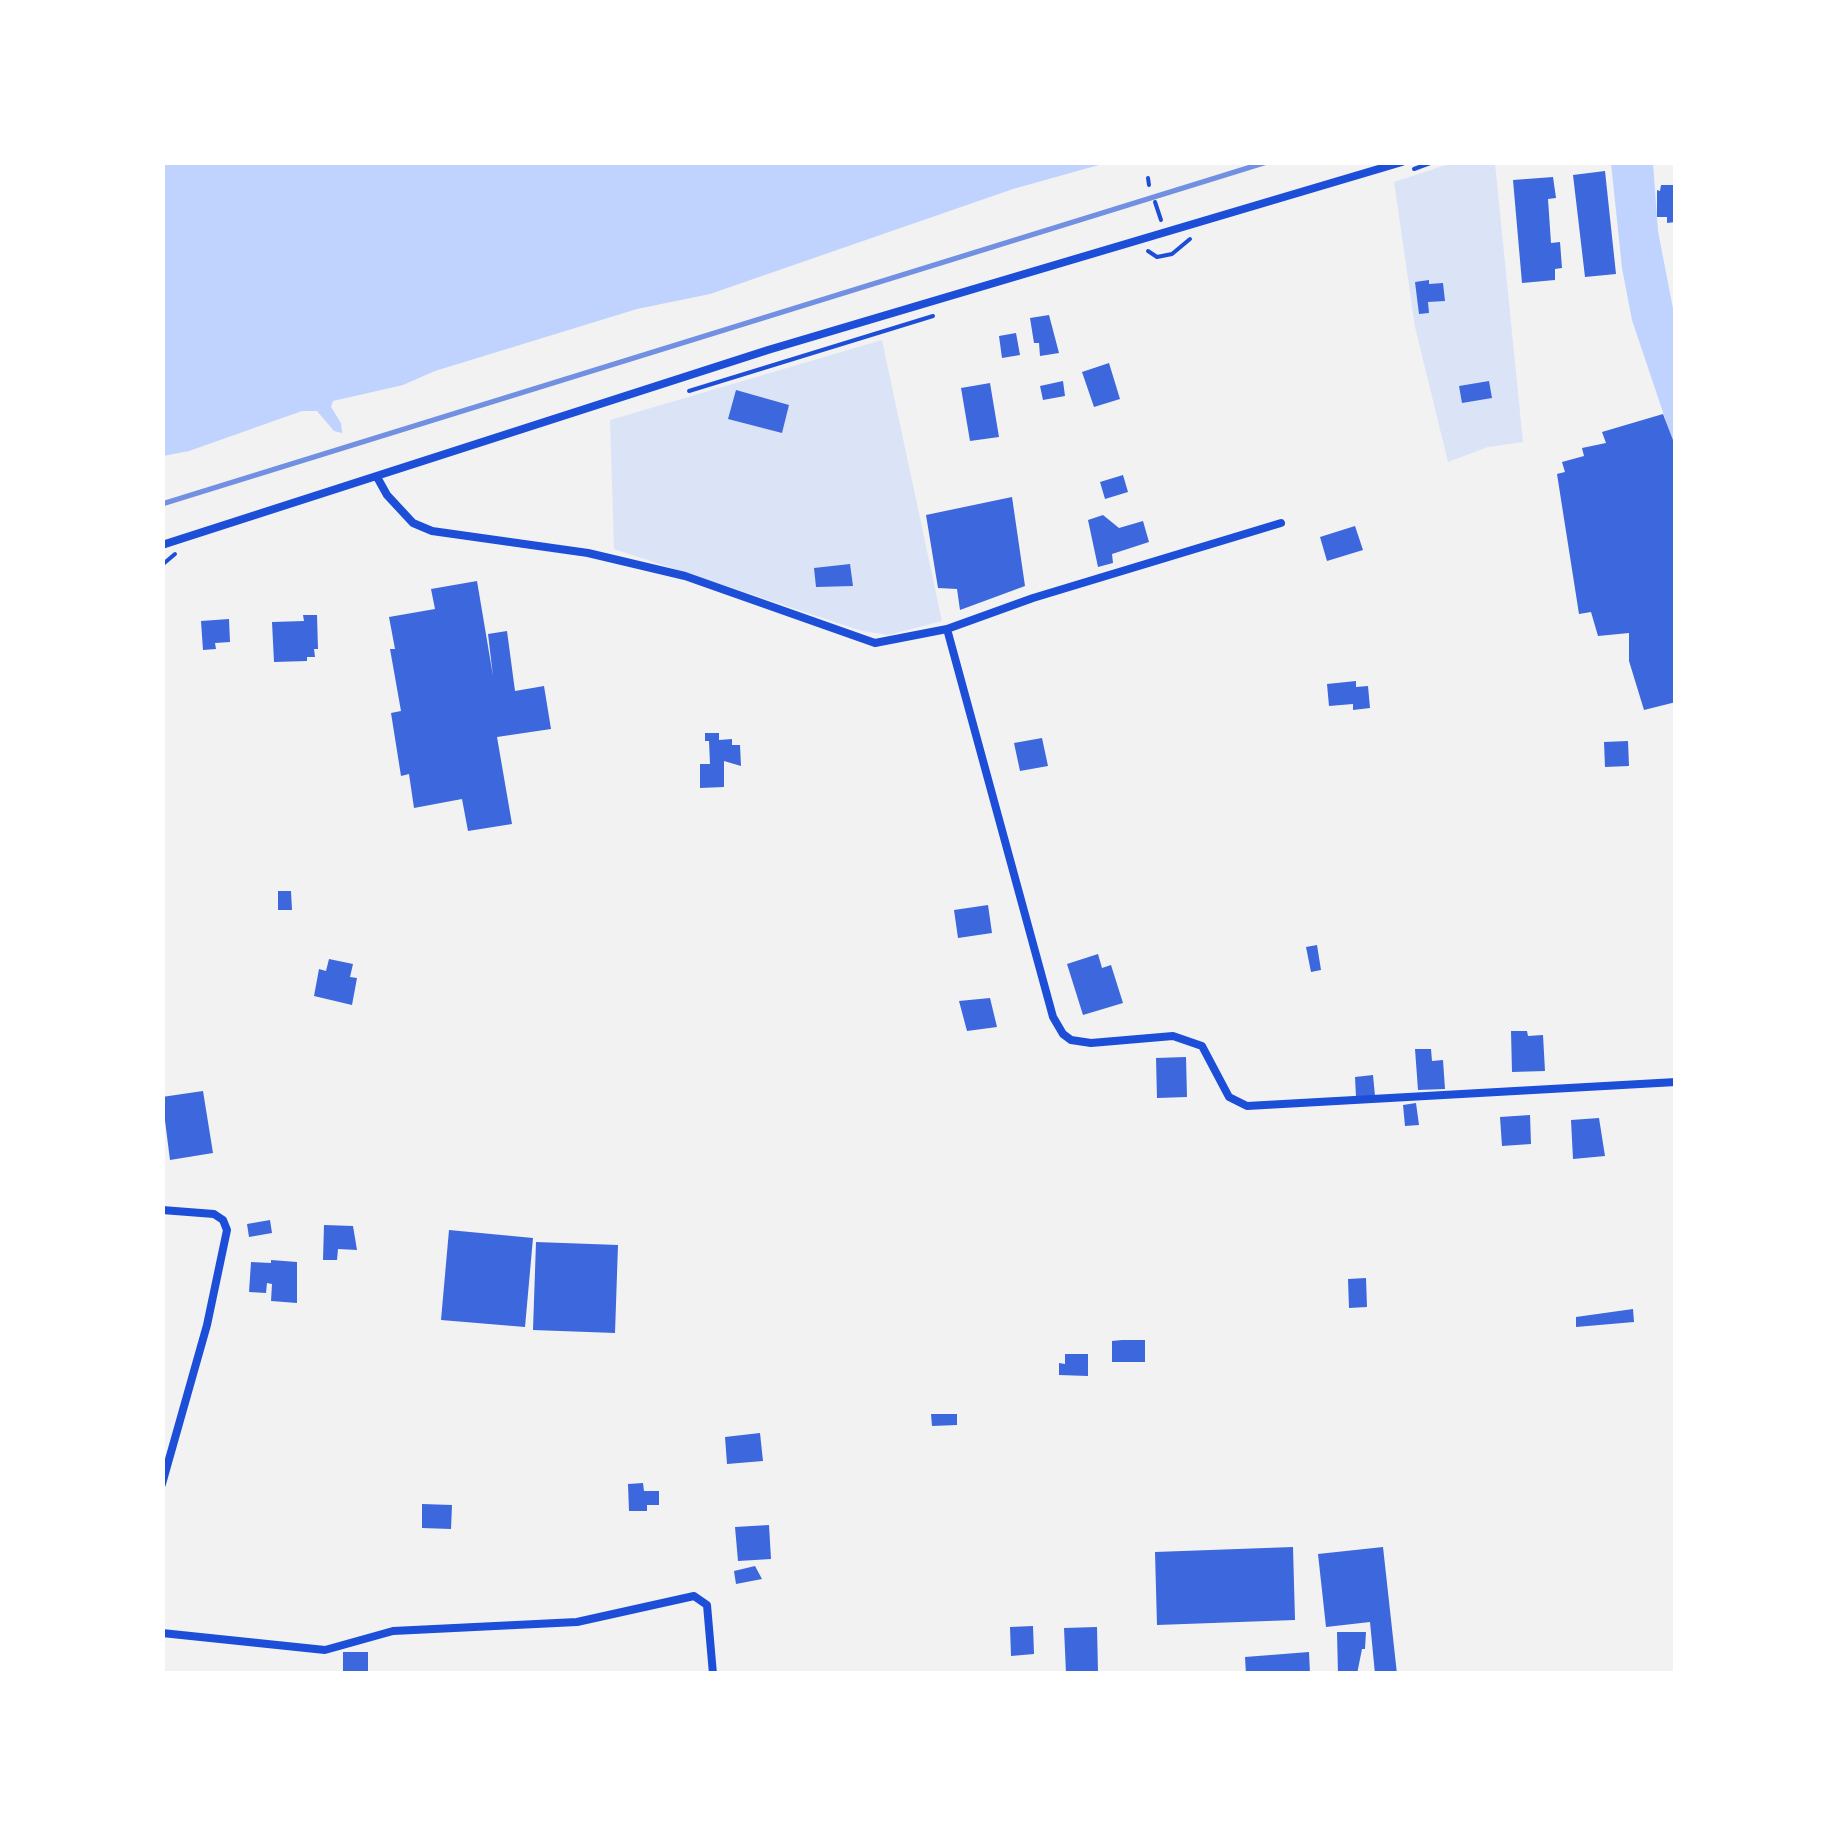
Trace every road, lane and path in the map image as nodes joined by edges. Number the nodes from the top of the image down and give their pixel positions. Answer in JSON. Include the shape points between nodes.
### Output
{"nodes":[{"id":1,"x":1402,"y":162,"type":"edge"},
{"id":2,"x":1433,"y":162,"type":"edge"},
{"id":3,"x":1414,"y":168,"type":"dead end"},
{"id":4,"x":1155,"y":202,"type":"dead end"},
{"id":5,"x":1165,"y":234,"type":"junction"},
{"id":6,"x":1194,"y":238,"type":"dead end"},
{"id":7,"x":1147,"y":250,"type":"dead end"},
{"id":8,"x":949,"y":311,"type":"dead end"},
{"id":9,"x":672,"y":396,"type":"dead end"},
{"id":10,"x":377,"y":477,"type":"junction"},
{"id":11,"x":1281,"y":523,"type":"dead end"},
{"id":12,"x":162,"y":545,"type":"edge"},
{"id":13,"x":947,"y":629,"type":"junction"},
{"id":14,"x":1676,"y":1082,"type":"edge"},
{"id":15,"x":162,"y":1210,"type":"edge"},
{"id":16,"x":162,"y":1484,"type":"edge"},
{"id":17,"x":162,"y":1634,"type":"edge"},
{"id":18,"x":713,"y":1674,"type":"edge"}],
"edges":[{"from":1,"to":5,"type":"street"},
{"from":2,"to":3,"type":"path"},
{"from":4,"to":5,"type":"path"},
{"from":5,"to":10,"type":"street","via":[[768,350]]},
{"from":6,"to":7,"type":"path","via":[[1172,254],[1157,257]]},
{"from":8,"to":9,"type":"path"},
{"from":10,"to":12,"type":"street"},
{"from":10,"to":13,"type":"street","via":[[413,522],[432,531],[588,553],[685,576],[875,642]]},
{"from":11,"to":13,"type":"street"},
{"from":13,"to":14,"type":"street","via":[[1053,1017],[1071,1040],[1173,1036],[1202,1046],[1229,1096],[1247,1106]]},
{"from":15,"to":16,"type":"street","via":[[214,1214],[226,1230],[208,1325]]},
{"from":17,"to":18,"type":"street","via":[[325,1650],[392,1631],[576,1622],[689,1597],[704,1601],[708,1610]]}]}
